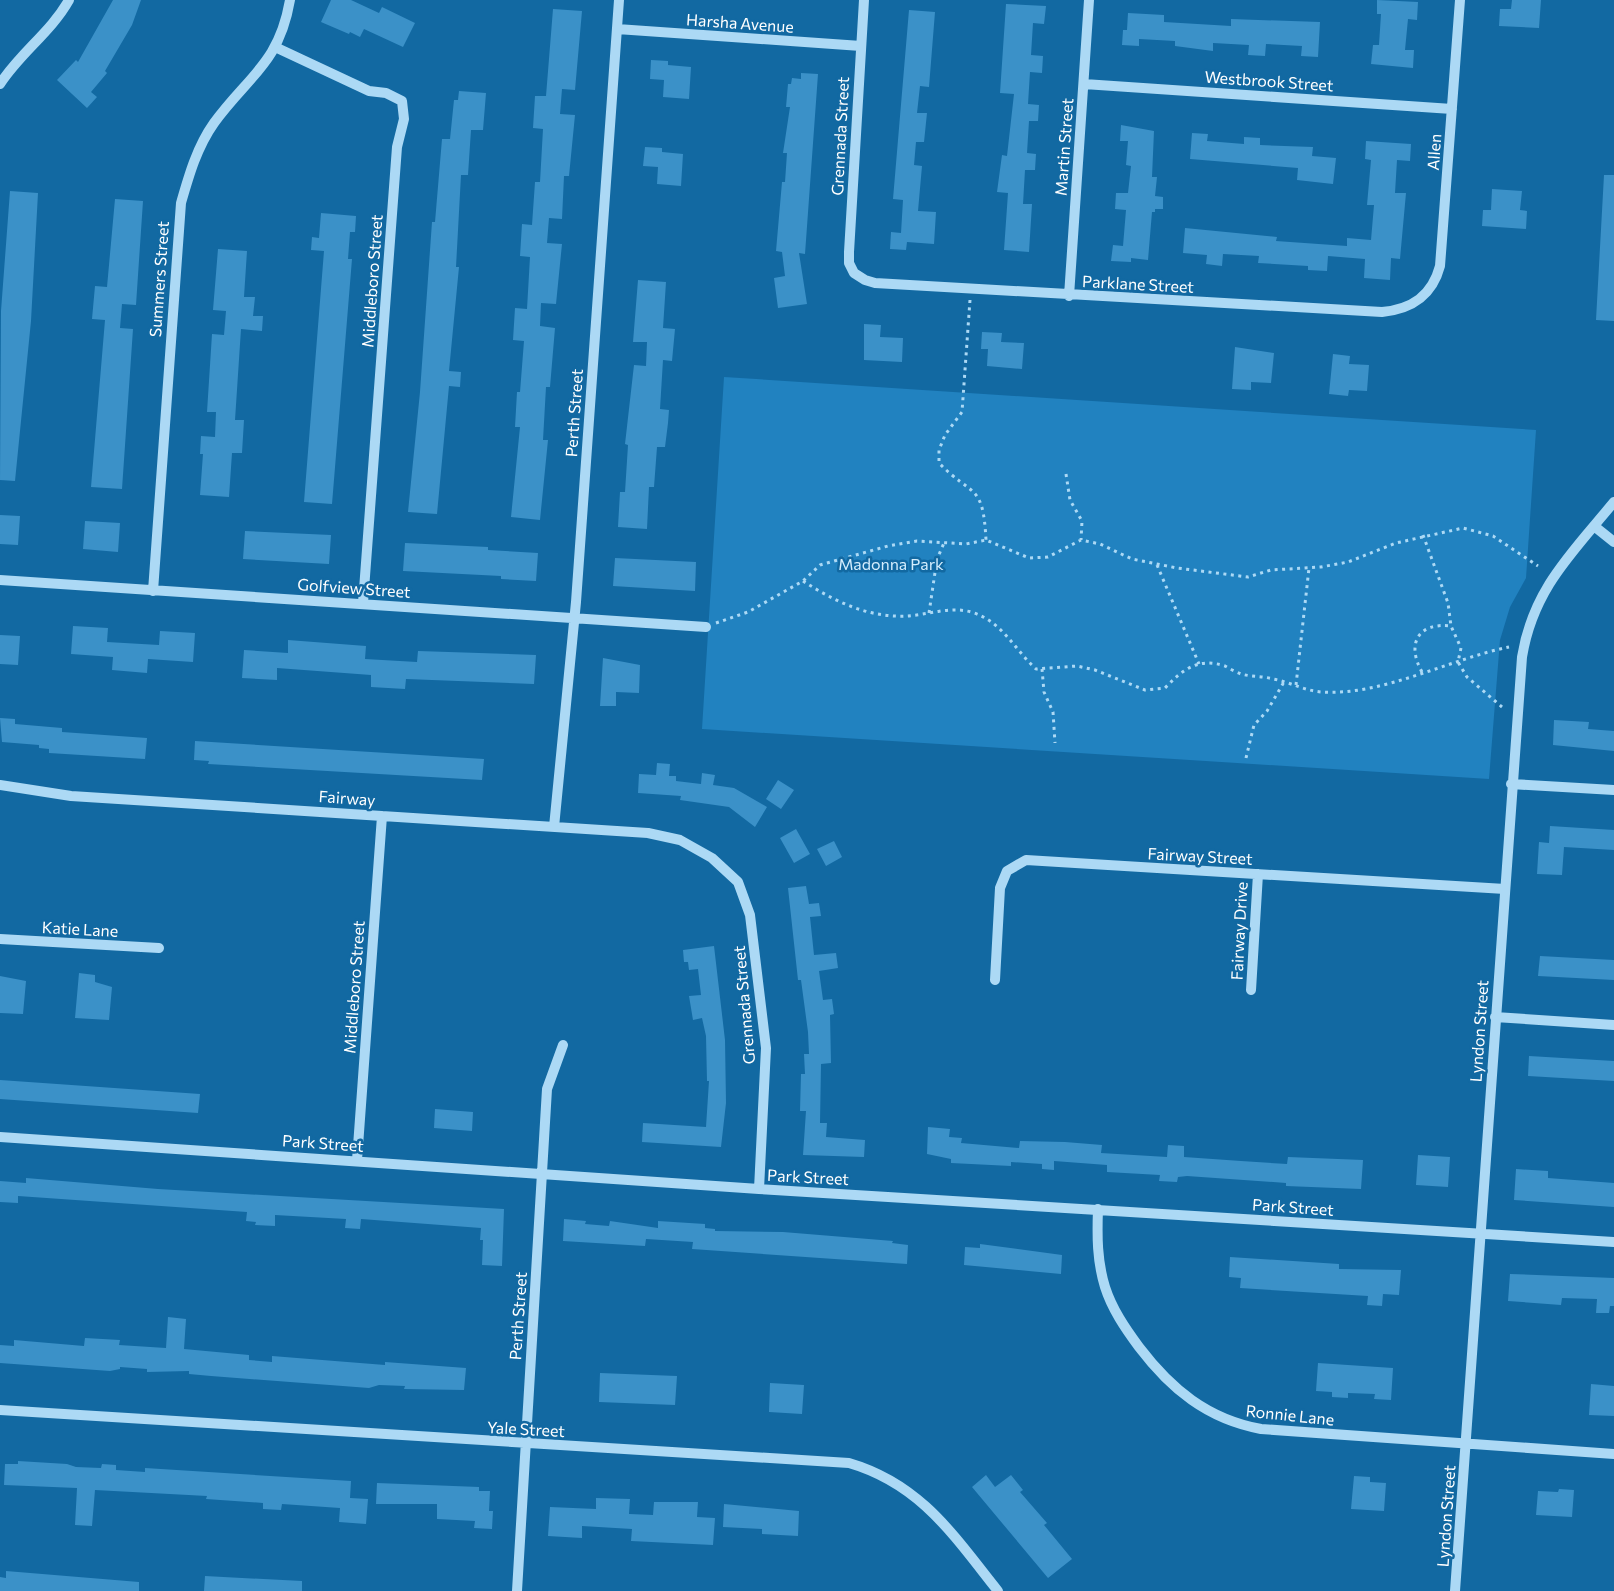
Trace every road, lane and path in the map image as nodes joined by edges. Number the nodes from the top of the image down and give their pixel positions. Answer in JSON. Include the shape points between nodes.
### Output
{"nodes":[{"id":1,"x":69,"y":0,"type":"edge"},
{"id":2,"x":290,"y":0,"type":"edge"},
{"id":3,"x":619,"y":0,"type":"edge"},
{"id":4,"x":864,"y":0,"type":"edge"},
{"id":5,"x":1089,"y":0,"type":"edge"},
{"id":6,"x":1460,"y":0,"type":"edge"},
{"id":7,"x":617,"y":29,"type":"junction"},
{"id":8,"x":861,"y":46,"type":"junction"},
{"id":9,"x":275,"y":47,"type":"junction"},
{"id":10,"x":0,"y":84,"type":"edge"},
{"id":11,"x":1084,"y":84,"type":"junction"},
{"id":12,"x":1452,"y":109,"type":"junction"},
{"id":13,"x":854,"y":273,"type":"joint"},
{"id":14,"x":970,"y":289,"type":"junction"},
{"id":15,"x":1069,"y":296,"type":"junction"},
{"id":16,"x":1420,"y":300,"type":"joint"},
{"id":17,"x":1066,"y":474,"type":"dead end"},
{"id":18,"x":1614,"y":502,"type":"edge"},
{"id":19,"x":1594,"y":526,"type":"junction"},
{"id":20,"x":1423,"y":535,"type":"junction"},
{"id":21,"x":986,"y":540,"type":"junction"},
{"id":22,"x":1081,"y":540,"type":"junction"},
{"id":23,"x":1614,"y":542,"type":"edge"},
{"id":24,"x":944,"y":543,"type":"junction"},
{"id":25,"x":1157,"y":564,"type":"junction"},
{"id":26,"x":1538,"y":566,"type":"dead end"},
{"id":27,"x":1309,"y":568,"type":"junction"},
{"id":28,"x":0,"y":580,"type":"edge"},
{"id":29,"x":803,"y":581,"type":"junction"},
{"id":30,"x":153,"y":591,"type":"junction"},
{"id":31,"x":363,"y":603,"type":"junction"},
{"id":32,"x":929,"y":613,"type":"junction"},
{"id":33,"x":573,"y":617,"type":"junction"},
{"id":34,"x":1451,"y":626,"type":"junction"},
{"id":35,"x":706,"y":627,"type":"joint"},
{"id":36,"x":1509,"y":647,"type":"dead end"},
{"id":37,"x":1458,"y":662,"type":"junction"},
{"id":38,"x":1199,"y":664,"type":"junction"},
{"id":39,"x":1042,"y":669,"type":"junction"},
{"id":40,"x":1423,"y":673,"type":"junction"},
{"id":41,"x":1284,"y":682,"type":"junction"},
{"id":42,"x":1296,"y":686,"type":"junction"},
{"id":43,"x":1502,"y":707,"type":"dead end"},
{"id":44,"x":1055,"y":743,"type":"dead end"},
{"id":45,"x":1246,"y":758,"type":"dead end"},
{"id":46,"x":1511,"y":784,"type":"junction"},
{"id":47,"x":0,"y":785,"type":"edge"},
{"id":48,"x":1614,"y":790,"type":"edge"},
{"id":49,"x":382,"y":816,"type":"junction"},
{"id":50,"x":555,"y":827,"type":"junction"},
{"id":51,"x":690,"y":845,"type":"joint"},
{"id":52,"x":1258,"y":874,"type":"junction"},
{"id":53,"x":1505,"y":889,"type":"junction"},
{"id":54,"x":0,"y":939,"type":"edge"},
{"id":55,"x":159,"y":948,"type":"dead end"},
{"id":56,"x":995,"y":980,"type":"dead end"},
{"id":57,"x":1251,"y":990,"type":"dead end"},
{"id":58,"x":1495,"y":1017,"type":"junction"},
{"id":59,"x":1614,"y":1025,"type":"edge"},
{"id":60,"x":563,"y":1045,"type":"dead end"},
{"id":61,"x":0,"y":1137,"type":"edge"},
{"id":62,"x":357,"y":1160,"type":"junction"},
{"id":63,"x":542,"y":1173,"type":"junction"},
{"id":64,"x":759,"y":1189,"type":"junction"},
{"id":65,"x":1098,"y":1209,"type":"junction"},
{"id":66,"x":1481,"y":1233,"type":"junction"},
{"id":67,"x":1614,"y":1242,"type":"edge"},
{"id":68,"x":0,"y":1410,"type":"edge"},
{"id":69,"x":526,"y":1444,"type":"junction"},
{"id":70,"x":1466,"y":1445,"type":"junction"},
{"id":71,"x":1614,"y":1454,"type":"edge"},
{"id":72,"x":517,"y":1591,"type":"edge"},
{"id":73,"x":998,"y":1591,"type":"edge"},
{"id":74,"x":1455,"y":1591,"type":"edge"}],
"edges":[{"from":1,"to":10,"type":"street"},
{"from":2,"to":9,"type":"street","name":"Summers Street"},
{"from":3,"to":7,"type":"street","name":"Perth Street"},
{"from":4,"to":8,"type":"street","name":"Grennada Street"},
{"from":5,"to":11,"type":"street","name":"Martin Street"},
{"from":6,"to":12,"type":"street","name":"Allen"},
{"from":7,"to":8,"type":"street","name":"Harsha Avenue"},
{"from":7,"to":33,"type":"street","name":"Perth Street"},
{"from":8,"to":13,"type":"street","name":"Grennada Street","via":[[849,252]]},
{"from":9,"to":30,"type":"street","name":"Summers Street","via":[[256,77],[205,138],[181,203]]},
{"from":9,"to":31,"type":"street","name":"Middleboro Street","via":[[369,91],[386,93],[402,101],[404,119],[397,147]]},
{"from":11,"to":12,"type":"street","name":"Westbrook Street"},
{"from":11,"to":15,"type":"street","name":"Martin Street"},
{"from":12,"to":16,"type":"street","name":"Allen","via":[[1440,266],[1433,284]]},
{"from":13,"to":14,"type":"street","name":"Parklane Street","via":[[875,283]]},
{"from":14,"to":15,"type":"street","name":"Parklane Street"},
{"from":14,"to":21,"type":"path","via":[[962,412],[945,435],[939,463],[979,495]]},
{"from":15,"to":16,"type":"street","name":"Parklane Street","via":[[1382,312],[1399,311]]},
{"from":17,"to":22,"type":"path","via":[[1070,500],[1082,521]]},
{"from":18,"to":19,"type":"street","name":"Lyndon Street"},
{"from":19,"to":23,"type":"street"},
{"from":19,"to":46,"type":"street","name":"Lyndon Street","via":[[1554,575],[1527,628]]},
{"from":20,"to":26,"type":"path","via":[[1462,528],[1477,530],[1519,551]]},
{"from":20,"to":27,"type":"path","via":[[1348,562]]},
{"from":20,"to":34,"type":"path","via":[[1449,603]]},
{"from":21,"to":22,"type":"path","via":[[1029,558],[1048,557]]},
{"from":21,"to":24,"type":"path"},
{"from":22,"to":25,"type":"path","via":[[1100,544],[1132,560]]},
{"from":24,"to":29,"type":"path","via":[[917,541],[888,546],[820,565]]},
{"from":24,"to":32,"type":"path","via":[[937,560]]},
{"from":25,"to":27,"type":"path","via":[[1248,577],[1271,570]]},
{"from":25,"to":38,"type":"path"},
{"from":27,"to":42,"type":"path"},
{"from":28,"to":30,"type":"street","name":"Golfview Street"},
{"from":29,"to":32,"type":"path","via":[[847,606],[866,611],[905,616]]},
{"from":29,"to":35,"type":"path","via":[[748,612]]},
{"from":30,"to":31,"type":"street","name":"Golfview Street"},
{"from":31,"to":33,"type":"street","name":"Golfview Street"},
{"from":32,"to":39,"type":"path","via":[[970,612],[991,622],[1009,635],[1022,657],[1036,669]]},
{"from":33,"to":35,"type":"street","name":"Golfview Street"},
{"from":33,"to":50,"type":"street","name":"Perth Street"},
{"from":34,"to":37,"type":"path","via":[[1461,648]]},
{"from":34,"to":40,"type":"path","via":[[1425,629],[1415,642],[1414,659]]},
{"from":36,"to":37,"type":"path"},
{"from":37,"to":40,"type":"path"},
{"from":37,"to":43,"type":"path","via":[[1467,677]]},
{"from":38,"to":39,"type":"path","via":[[1181,671],[1165,688],[1145,690],[1077,666]]},
{"from":38,"to":41,"type":"path","via":[[1222,665],[1242,674]]},
{"from":39,"to":44,"type":"path","via":[[1044,692],[1053,712]]},
{"from":40,"to":42,"type":"path","via":[[1343,692]]},
{"from":41,"to":42,"type":"path"},
{"from":41,"to":45,"type":"path","via":[[1254,725]]},
{"from":46,"to":48,"type":"street"},
{"from":46,"to":53,"type":"street","name":"Lyndon Street"},
{"from":47,"to":49,"type":"street","name":"Fairway","via":[[71,796]]},
{"from":49,"to":50,"type":"street","name":"Fairway"},
{"from":49,"to":62,"type":"street","name":"Middleboro Street"},
{"from":50,"to":51,"type":"street","name":"Fairway","via":[[648,833]]},
{"from":51,"to":64,"type":"street","name":"Grennada Street","via":[[712,858],[738,882],[750,915],[766,1048]]},
{"from":52,"to":53,"type":"street","name":"Fairway Street"},
{"from":52,"to":56,"type":"street","name":"Fairway Street","via":[[1019,862],[1007,871],[1000,888]]},
{"from":52,"to":57,"type":"street","name":"Fairway Drive"},
{"from":53,"to":58,"type":"street","name":"Lyndon Street"},
{"from":54,"to":55,"type":"street","name":"Katie Lane"},
{"from":58,"to":59,"type":"street"},
{"from":58,"to":66,"type":"street","name":"Lyndon Street"},
{"from":60,"to":63,"type":"street","name":"Perth Street","via":[[547,1089]]},
{"from":61,"to":62,"type":"street","name":"Park Street"},
{"from":62,"to":63,"type":"street","name":"Park Street"},
{"from":63,"to":64,"type":"street","name":"Park Street"},
{"from":63,"to":69,"type":"street","name":"Perth Street"},
{"from":64,"to":65,"type":"street","name":"Park Street"},
{"from":65,"to":66,"type":"street","name":"Park Street"},
{"from":65,"to":70,"type":"street","name":"Ronnie Lane","via":[[1099,1260],[1113,1308],[1158,1372],[1197,1405],[1231,1422],[1261,1429]]},
{"from":66,"to":67,"type":"street","name":"Park Street"},
{"from":66,"to":70,"type":"street","name":"Lyndon Street"},
{"from":68,"to":69,"type":"street","name":"Yale Street"},
{"from":69,"to":72,"type":"street","name":"Perth Street"},
{"from":69,"to":73,"type":"street","name":"Yale Street","via":[[827,1460],[865,1468],[900,1484],[935,1513]]},
{"from":70,"to":71,"type":"street","name":"Ronnie Lane"},
{"from":70,"to":74,"type":"street","name":"Lyndon Street"}]}
